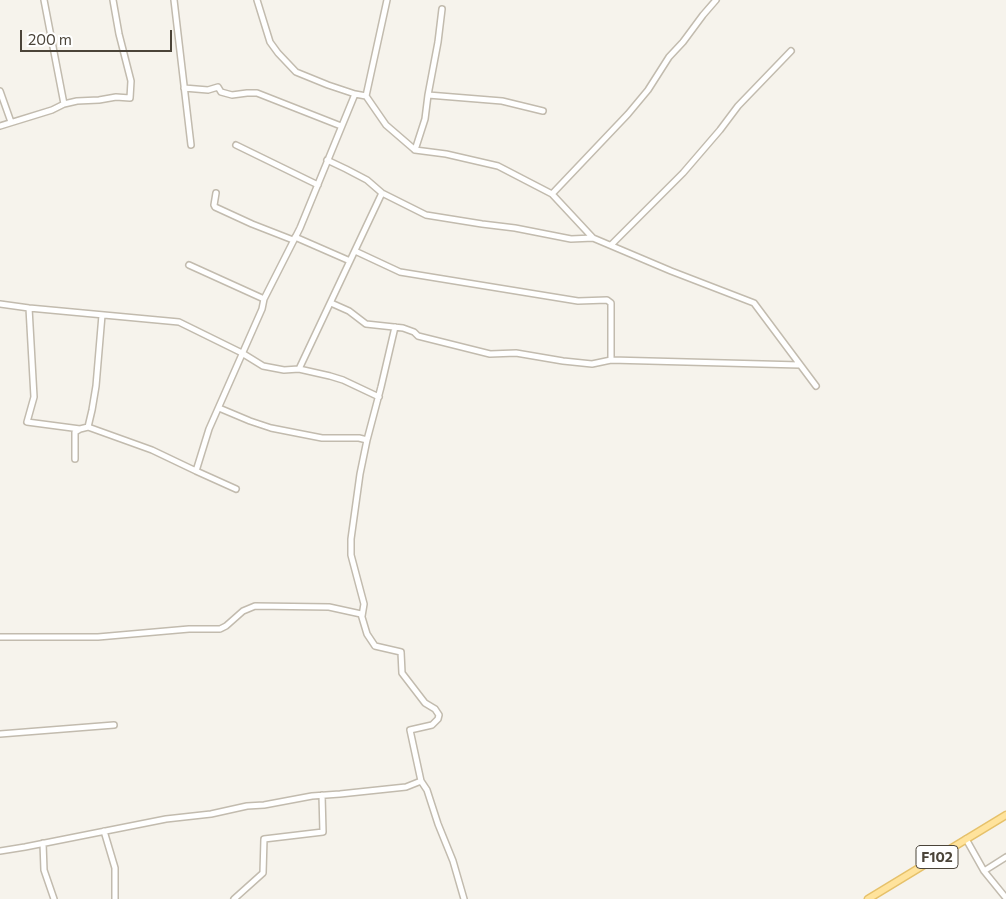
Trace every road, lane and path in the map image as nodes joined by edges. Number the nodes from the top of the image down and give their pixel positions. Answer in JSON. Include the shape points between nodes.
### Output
{"nodes":[{"id":1,"x":44,"y":0,"type":"edge"},
{"id":2,"x":113,"y":0,"type":"edge"},
{"id":3,"x":174,"y":0,"type":"edge"},
{"id":4,"x":257,"y":0,"type":"edge"},
{"id":5,"x":387,"y":0,"type":"edge"},
{"id":6,"x":716,"y":0,"type":"edge"},
{"id":7,"x":442,"y":9,"type":"dead end"},
{"id":8,"x":791,"y":51,"type":"dead end"},
{"id":9,"x":184,"y":88,"type":"junction"},
{"id":10,"x":0,"y":91,"type":"edge"},
{"id":11,"x":355,"y":94,"type":"junction"},
{"id":12,"x":428,"y":94,"type":"junction"},
{"id":13,"x":366,"y":96,"type":"junction"},
{"id":14,"x":64,"y":104,"type":"junction"},
{"id":15,"x":543,"y":111,"type":"dead end"},
{"id":16,"x":11,"y":122,"type":"junction"},
{"id":17,"x":0,"y":126,"type":"edge"},
{"id":18,"x":342,"y":126,"type":"junction"},
{"id":19,"x":191,"y":145,"type":"dead end"},
{"id":20,"x":236,"y":145,"type":"dead end"},
{"id":21,"x":415,"y":150,"type":"junction"},
{"id":22,"x":327,"y":160,"type":"junction"},
{"id":23,"x":318,"y":185,"type":"junction"},
{"id":24,"x":216,"y":193,"type":"dead end"},
{"id":25,"x":382,"y":193,"type":"junction"},
{"id":26,"x":552,"y":194,"type":"junction"},
{"id":27,"x":294,"y":238,"type":"junction"},
{"id":28,"x":593,"y":238,"type":"junction"},
{"id":29,"x":611,"y":245,"type":"junction"},
{"id":30,"x":354,"y":251,"type":"junction"},
{"id":31,"x":350,"y":261,"type":"junction"},
{"id":32,"x":189,"y":265,"type":"dead end"},
{"id":33,"x":264,"y":299,"type":"junction"},
{"id":34,"x":331,"y":303,"type":"junction"},
{"id":35,"x":0,"y":304,"type":"edge"},
{"id":36,"x":29,"y":308,"type":"junction"},
{"id":37,"x":102,"y":315,"type":"junction"},
{"id":38,"x":395,"y":327,"type":"junction"},
{"id":39,"x":242,"y":353,"type":"junction"},
{"id":40,"x":611,"y":360,"type":"junction"},
{"id":41,"x":800,"y":365,"type":"junction"},
{"id":42,"x":299,"y":369,"type":"junction"},
{"id":43,"x":816,"y":386,"type":"dead end"},
{"id":44,"x":379,"y":397,"type":"junction"},
{"id":45,"x":219,"y":408,"type":"junction"},
{"id":46,"x":88,"y":427,"type":"junction"},
{"id":47,"x":80,"y":429,"type":"junction"},
{"id":48,"x":368,"y":440,"type":"junction"},
{"id":49,"x":75,"y":459,"type":"dead end"},
{"id":50,"x":196,"y":470,"type":"junction"},
{"id":51,"x":236,"y":489,"type":"dead end"},
{"id":52,"x":362,"y":616,"type":"junction"},
{"id":53,"x":0,"y":637,"type":"edge"},
{"id":54,"x":114,"y":725,"type":"dead end"},
{"id":55,"x":0,"y":734,"type":"edge"},
{"id":56,"x":421,"y":781,"type":"junction"},
{"id":57,"x":322,"y":795,"type":"junction"},
{"id":58,"x":1006,"y":816,"type":"edge"},
{"id":59,"x":104,"y":831,"type":"junction"},
{"id":60,"x":966,"y":839,"type":"junction"},
{"id":61,"x":43,"y":843,"type":"junction"},
{"id":62,"x":0,"y":851,"type":"edge"},
{"id":63,"x":1006,"y":858,"type":"edge"},
{"id":64,"x":984,"y":871,"type":"junction"},
{"id":65,"x":1006,"y":898,"type":"edge"},
{"id":66,"x":54,"y":899,"type":"edge"},
{"id":67,"x":115,"y":899,"type":"edge"},
{"id":68,"x":234,"y":899,"type":"edge"},
{"id":69,"x":464,"y":899,"type":"edge"},
{"id":70,"x":868,"y":899,"type":"edge"}],
"edges":[{"from":1,"to":14,"type":"street"},
{"from":2,"to":14,"type":"street","via":[[131,81],[130,98],[116,96]]},
{"from":3,"to":9,"type":"street"},
{"from":4,"to":11,"type":"street","via":[[270,42],[292,68]]},
{"from":5,"to":13,"type":"street"},
{"from":6,"to":26,"type":"street","via":[[628,114]]},
{"from":7,"to":12,"type":"street"},
{"from":8,"to":29,"type":"street","via":[[738,106],[683,173]]},
{"from":9,"to":18,"type":"street","via":[[208,90],[218,87],[221,92],[232,95],[257,93]]},
{"from":9,"to":19,"type":"street"},
{"from":10,"to":16,"type":"street"},
{"from":11,"to":13,"type":"street"},
{"from":11,"to":18,"type":"street"},
{"from":12,"to":15,"type":"street","via":[[502,101]]},
{"from":12,"to":21,"type":"street","via":[[425,120]]},
{"from":13,"to":21,"type":"street","via":[[386,124]]},
{"from":14,"to":16,"type":"street"},
{"from":16,"to":17,"type":"street"},
{"from":18,"to":22,"type":"street"},
{"from":20,"to":23,"type":"street"},
{"from":21,"to":26,"type":"street","via":[[498,166]]},
{"from":22,"to":23,"type":"street"},
{"from":22,"to":25,"type":"street","via":[[366,180]]},
{"from":23,"to":27,"type":"street"},
{"from":24,"to":27,"type":"street","via":[[215,207]]},
{"from":25,"to":28,"type":"street","via":[[426,215],[571,239]]},
{"from":25,"to":30,"type":"street"},
{"from":26,"to":28,"type":"street"},
{"from":27,"to":31,"type":"street"},
{"from":27,"to":33,"type":"street"},
{"from":28,"to":29,"type":"street"},
{"from":29,"to":41,"type":"street","via":[[754,303]]},
{"from":30,"to":31,"type":"street"},
{"from":30,"to":40,"type":"street","via":[[400,272],[578,301],[607,300],[611,304]]},
{"from":31,"to":34,"type":"street"},
{"from":32,"to":33,"type":"street"},
{"from":33,"to":39,"type":"street"},
{"from":34,"to":38,"type":"street","via":[[366,324]]},
{"from":34,"to":42,"type":"street"},
{"from":35,"to":36,"type":"street"},
{"from":36,"to":37,"type":"street"},
{"from":36,"to":47,"type":"street","via":[[34,397],[27,422]]},
{"from":37,"to":39,"type":"street","via":[[179,322]]},
{"from":37,"to":46,"type":"street","via":[[96,386]]},
{"from":38,"to":40,"type":"street","via":[[490,354],[516,353],[592,364]]},
{"from":38,"to":44,"type":"street"},
{"from":39,"to":42,"type":"street","via":[[263,366]]},
{"from":39,"to":45,"type":"street"},
{"from":40,"to":41,"type":"street"},
{"from":41,"to":43,"type":"street"},
{"from":42,"to":44,"type":"street","via":[[343,380]]},
{"from":44,"to":48,"type":"street"},
{"from":45,"to":48,"type":"street","via":[[271,428],[322,438]]},
{"from":45,"to":50,"type":"street"},
{"from":46,"to":47,"type":"street"},
{"from":46,"to":50,"type":"street"},
{"from":47,"to":49,"type":"street","via":[[75,432]]},
{"from":48,"to":52,"type":"street","via":[[351,539],[351,555],[364,604]]},
{"from":50,"to":51,"type":"street"},
{"from":52,"to":53,"type":"street","via":[[329,607],[255,606],[220,629],[98,636]]},
{"from":52,"to":56,"type":"street","via":[[372,643],[401,652],[402,673],[425,703],[435,708],[439,715],[432,726],[410,730]]},
{"from":54,"to":55,"type":"street"},
{"from":56,"to":57,"type":"street","via":[[406,787]]},
{"from":56,"to":69,"type":"street","via":[[453,861]]},
{"from":57,"to":59,"type":"street"},
{"from":57,"to":68,"type":"street","via":[[322,832],[264,839],[263,873]]},
{"from":58,"to":60,"type":"main road","number":"F102"},
{"from":59,"to":61,"type":"street"},
{"from":59,"to":67,"type":"street","via":[[115,868]]},
{"from":60,"to":64,"type":"street"},
{"from":60,"to":70,"type":"main road","number":"F102"},
{"from":61,"to":62,"type":"street"},
{"from":61,"to":66,"type":"street","via":[[44,870]]},
{"from":63,"to":64,"type":"street"},
{"from":64,"to":65,"type":"street"}]}
